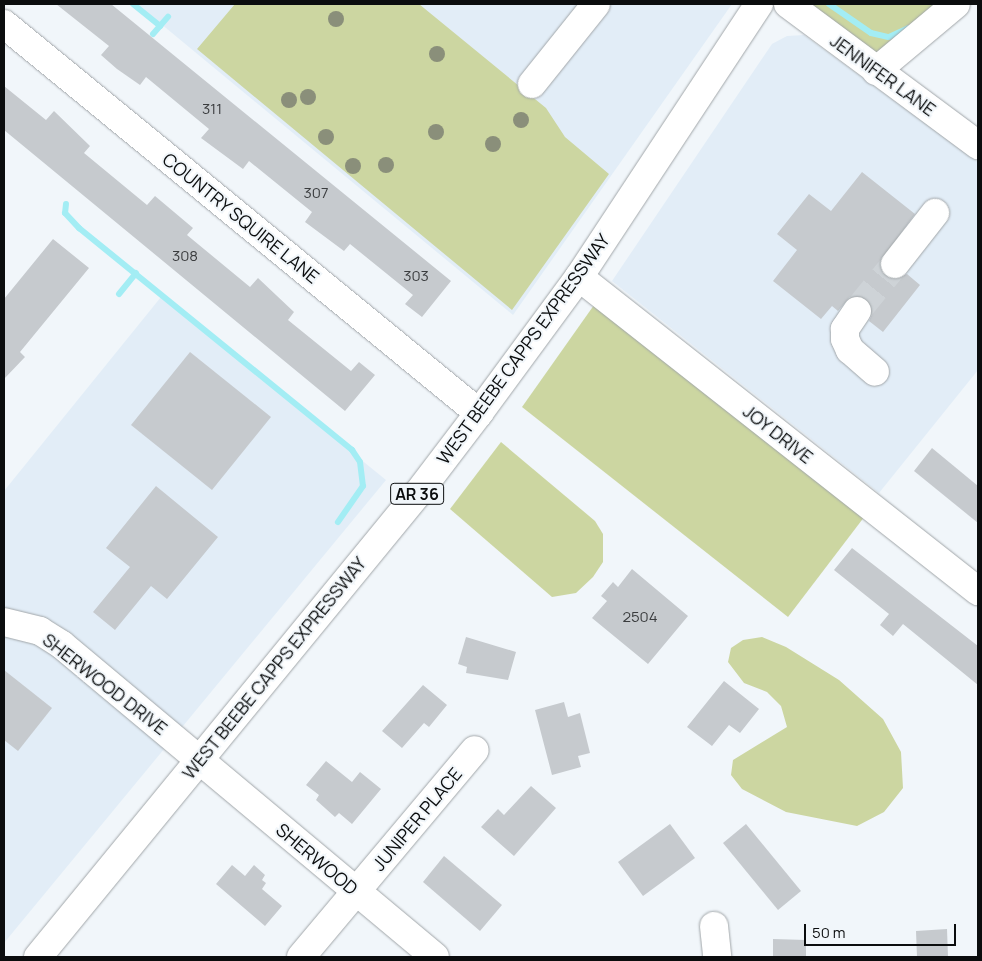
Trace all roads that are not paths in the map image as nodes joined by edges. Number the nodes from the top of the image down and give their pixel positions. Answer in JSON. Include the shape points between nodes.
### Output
{"nodes":[{"id":1,"x":596,"y":4,"type":"edge"},
{"id":2,"x":759,"y":4,"type":"edge"},
{"id":3,"x":788,"y":4,"type":"edge"},
{"id":4,"x":956,"y":4,"type":"edge"},
{"id":5,"x":4,"y":24,"type":"edge"},
{"id":6,"x":876,"y":71,"type":"junction"},
{"id":7,"x":532,"y":84,"type":"dead end"},
{"id":8,"x":978,"y":145,"type":"edge"},
{"id":9,"x":935,"y":214,"type":"dead end"},
{"id":10,"x":894,"y":264,"type":"tunnel mouth"},
{"id":11,"x":578,"y":277,"type":"junction"},
{"id":12,"x":857,"y":311,"type":"tunnel mouth"},
{"id":13,"x":875,"y":372,"type":"dead end"},
{"id":14,"x":479,"y":413,"type":"junction"},
{"id":15,"x":978,"y":591,"type":"edge"},
{"id":16,"x":4,"y":622,"type":"edge"},
{"id":17,"x":475,"y":750,"type":"dead end"},
{"id":18,"x":199,"y":760,"type":"junction"},
{"id":19,"x":356,"y":892,"type":"junction"},
{"id":20,"x":714,"y":926,"type":"dead end"},
{"id":21,"x":38,"y":957,"type":"edge"},
{"id":22,"x":301,"y":957,"type":"edge"},
{"id":23,"x":436,"y":957,"type":"edge"},
{"id":24,"x":717,"y":957,"type":"edge"}],
"edges":[{"from":1,"to":7,"type":"street"},
{"from":2,"to":11,"type":"street","name":"WEST BEEBE CAPPS EXPRESSWAY","number":"AR 36"},
{"from":3,"to":6,"type":"street","name":"JENNIFER LANE"},
{"from":4,"to":6,"type":"street"},
{"from":5,"to":14,"type":"street","name":"COUNTRY SQUIRE LANE"},
{"from":6,"to":8,"type":"street","name":"JENNIFER LANE"},
{"from":9,"to":10,"type":"street"},
{"from":11,"to":14,"type":"street","name":"WEST BEEBE CAPPS EXPRESSWAY","number":"AR 36"},
{"from":11,"to":15,"type":"street","name":"JOY DRIVE"},
{"from":12,"to":13,"type":"street","via":[[845,329],[845,339],[850,350]]},
{"from":14,"to":18,"type":"street","name":"WEST BEEBE CAPPS EXPRESSWAY","number":"AR 36"},
{"from":16,"to":18,"type":"street","name":"SHERWOOD DRIVE","via":[[40,631],[62,645]]},
{"from":17,"to":19,"type":"street","name":"JUNIPER PLACE"},
{"from":18,"to":19,"type":"street","name":"SHERWOOD"},
{"from":18,"to":21,"type":"street","name":"WEST BEEBE CAPPS EXPRESSWAY","number":"AR 36"},
{"from":19,"to":22,"type":"street","name":"JUNIPER PLACE"},
{"from":19,"to":23,"type":"street","name":"SHERWOOD"},
{"from":20,"to":24,"type":"street"}]}
